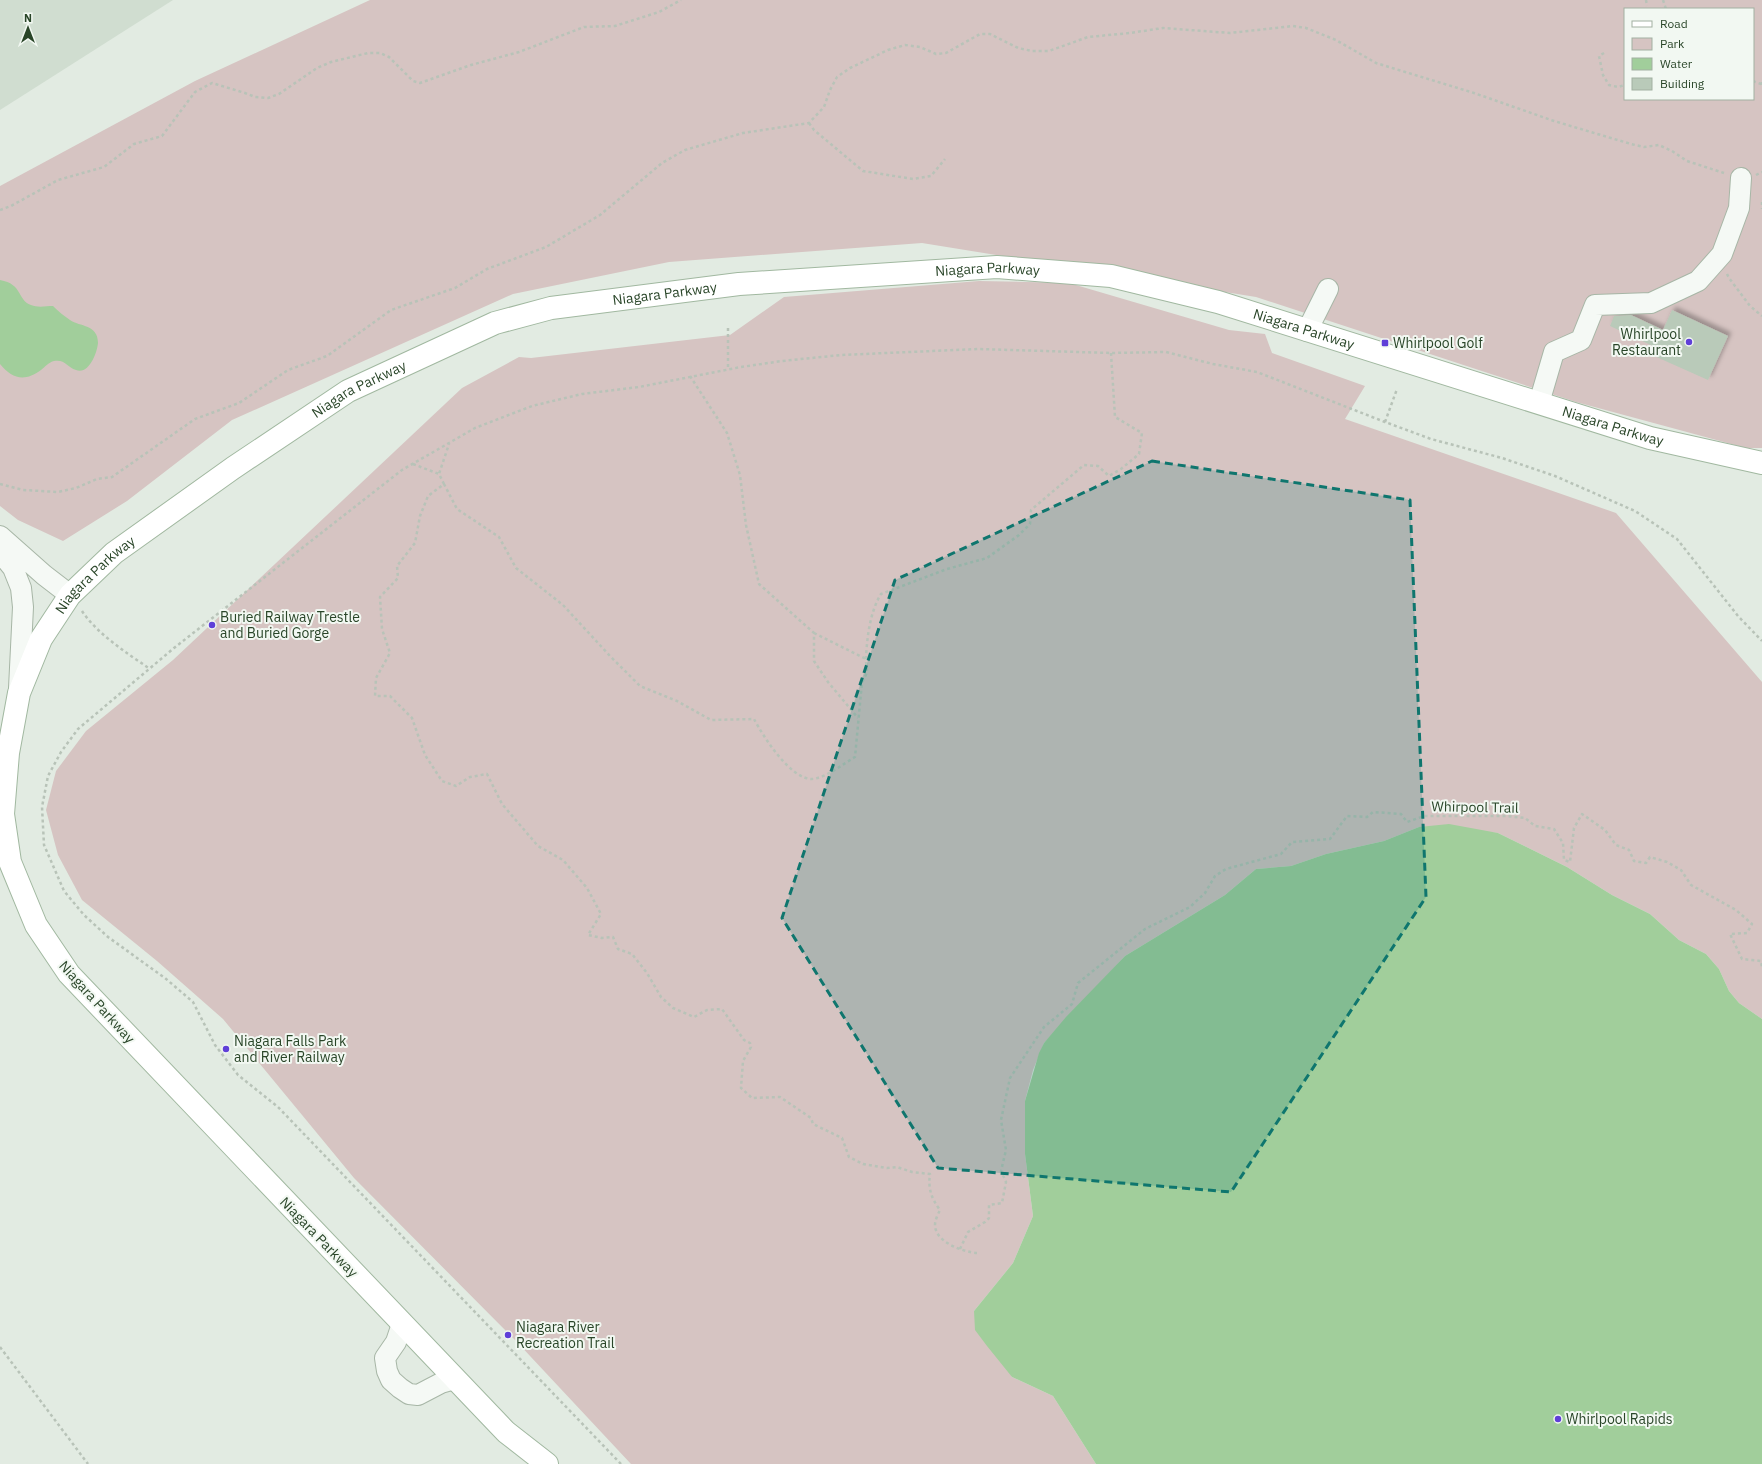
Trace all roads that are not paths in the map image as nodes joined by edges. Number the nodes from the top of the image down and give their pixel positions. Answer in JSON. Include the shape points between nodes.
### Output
{"nodes":[{"id":1,"x":1741,"y":178,"type":"road end"},
{"id":2,"x":1328,"y":290,"type":"dead end"},
{"id":3,"x":1307,"y":330,"type":"junction"},
{"id":4,"x":1539,"y":404,"type":"junction"},
{"id":5,"x":1762,"y":463,"type":"edge"},
{"id":6,"x":0,"y":536,"type":"edge"},
{"id":7,"x":0,"y":552,"type":"edge"},
{"id":8,"x":70,"y":595,"type":"junction"},
{"id":9,"x":19,"y":693,"type":"junction"},
{"id":10,"x":402,"y":1324,"type":"junction"},
{"id":11,"x":455,"y":1379,"type":"junction"},
{"id":12,"x":547,"y":1464,"type":"edge"}],
"edges":[{"from":1,"to":4,"type":"street","via":[[1739,208],[1722,254],[1698,281],[1651,303],[1595,305],[1580,340],[1554,352]]},
{"from":2,"to":3,"type":"street"},
{"from":3,"to":4,"type":"main road","name":"Niagara Parkway"},
{"from":3,"to":8,"type":"main road","name":"Niagara Parkway","via":[[1218,302],[1111,276],[997,267],[739,284],[551,308],[495,323],[348,391],[233,468],[114,553]]},
{"from":4,"to":5,"type":"main road","name":"Niagara Parkway","via":[[1650,438]]},
{"from":6,"to":8,"type":"street"},
{"from":7,"to":9,"type":"street","via":[[13,568],[21,588],[23,607]]},
{"from":8,"to":9,"type":"main road","name":"Niagara Parkway","via":[[41,639]]},
{"from":9,"to":10,"type":"main road","name":"Niagara Parkway","via":[[8,753],[3,814],[10,862],[36,925],[69,974]]},
{"from":10,"to":11,"type":"main road","name":"Niagara Parkway"},
{"from":10,"to":11,"type":"street","via":[[396,1342],[385,1358],[391,1380],[408,1394],[418,1395],[441,1382]]},
{"from":11,"to":12,"type":"main road","name":"Niagara Parkway","via":[[506,1432]]}]}
